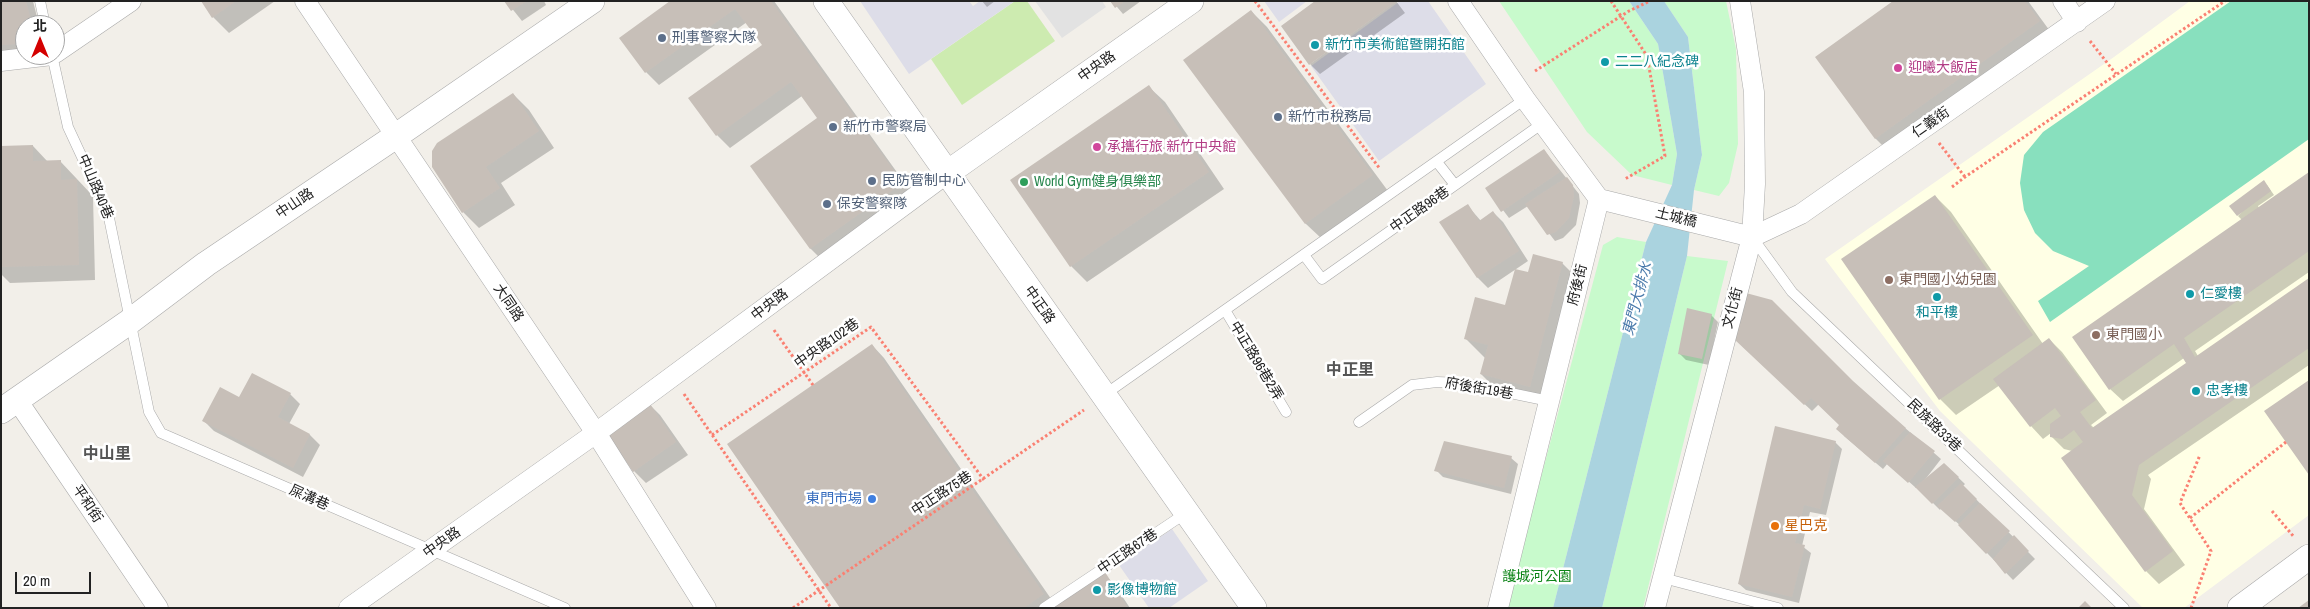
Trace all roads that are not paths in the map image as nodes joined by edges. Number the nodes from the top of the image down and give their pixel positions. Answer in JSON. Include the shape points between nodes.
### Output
{"nodes":[{"id":1,"x":40,"y":1,"type":"edge"},
{"id":2,"x":131,"y":1,"type":"edge"},
{"id":3,"x":305,"y":1,"type":"edge"},
{"id":4,"x":592,"y":1,"type":"edge"},
{"id":5,"x":826,"y":1,"type":"edge"},
{"id":6,"x":1191,"y":1,"type":"edge"},
{"id":7,"x":1458,"y":1,"type":"edge"},
{"id":8,"x":1740,"y":1,"type":"edge"},
{"id":9,"x":2063,"y":1,"type":"edge"},
{"id":10,"x":2106,"y":1,"type":"edge"},
{"id":11,"x":44,"y":15,"type":"edge"},
{"id":12,"x":2077,"y":22,"type":"junction"},
{"id":13,"x":65,"y":47,"type":"edge"},
{"id":14,"x":15,"y":59,"type":"edge"},
{"id":15,"x":1,"y":61,"type":"edge"},
{"id":16,"x":55,"y":65,"type":"edge"},
{"id":17,"x":1526,"y":99,"type":"junction"},
{"id":18,"x":1543,"y":123,"type":"junction"},
{"id":19,"x":396,"y":136,"type":"junction"},
{"id":20,"x":1437,"y":162,"type":"junction"},
{"id":21,"x":946,"y":174,"type":"junction"},
{"id":22,"x":1455,"y":186,"type":"junction"},
{"id":23,"x":1599,"y":199,"type":"junction"},
{"id":24,"x":1752,"y":237,"type":"junction"},
{"id":25,"x":1304,"y":255,"type":"junction"},
{"id":26,"x":1225,"y":310,"type":"junction"},
{"id":27,"x":129,"y":322,"type":"junction"},
{"id":28,"x":1103,"y":396,"type":"junction"},
{"id":29,"x":1549,"y":401,"type":"junction"},
{"id":30,"x":9,"y":406,"type":"edge"},
{"id":31,"x":1286,"y":412,"type":"dead end"},
{"id":32,"x":1359,"y":422,"type":"dead end"},
{"id":33,"x":596,"y":433,"type":"junction"},
{"id":34,"x":1186,"y":513,"type":"junction"},
{"id":35,"x":2302,"y":548,"type":"edge"},
{"id":36,"x":430,"y":551,"type":"junction"},
{"id":37,"x":1663,"y":578,"type":"junction"},
{"id":38,"x":158,"y":608,"type":"edge"},
{"id":39,"x":348,"y":608,"type":"edge"},
{"id":40,"x":564,"y":608,"type":"edge"},
{"id":41,"x":706,"y":608,"type":"edge"},
{"id":42,"x":1044,"y":608,"type":"edge"},
{"id":43,"x":1254,"y":608,"type":"edge"},
{"id":44,"x":1498,"y":608,"type":"edge"},
{"id":45,"x":1655,"y":608,"type":"edge"},
{"id":46,"x":1778,"y":608,"type":"edge"},
{"id":47,"x":2124,"y":608,"type":"edge"},
{"id":48,"x":2240,"y":608,"type":"edge"}],
"edges":[{"from":1,"to":11,"type":"lane"},
{"from":2,"to":13,"type":"street"},
{"from":3,"to":19,"type":"street","name":"大同路"},
{"from":4,"to":19,"type":"street","name":"中山路"},
{"from":5,"to":21,"type":"street","name":"中正路"},
{"from":6,"to":21,"type":"street","name":"中央路"},
{"from":7,"to":17,"type":"street"},
{"from":8,"to":24,"type":"street","name":"文化街","via":[[1754,92]]},
{"from":9,"to":12,"type":"street"},
{"from":10,"to":12,"type":"street","name":"仁義街"},
{"from":12,"to":24,"type":"street","name":"仁義街","via":[[1801,214]]},
{"from":14,"to":15,"type":"street"},
{"from":16,"to":27,"type":"lane","name":"中山路40巷","via":[[68,127],[108,213]]},
{"from":17,"to":18,"type":"street"},
{"from":17,"to":20,"type":"lane"},
{"from":18,"to":22,"type":"lane","name":"中正路96巷"},
{"from":18,"to":23,"type":"street"},
{"from":19,"to":27,"type":"street","name":"中山路","via":[[206,264]]},
{"from":19,"to":33,"type":"street","name":"大同路"},
{"from":20,"to":22,"type":"lane"},
{"from":20,"to":25,"type":"lane"},
{"from":21,"to":28,"type":"street","name":"中正路"},
{"from":21,"to":33,"type":"street","name":"中央路"},
{"from":22,"to":25,"type":"lane","name":"中正路96巷","via":[[1322,279]]},
{"from":23,"to":24,"type":"street","name":"土城橋"},
{"from":23,"to":29,"type":"street","name":"府後街"},
{"from":24,"to":37,"type":"street","name":"文化街"},
{"from":24,"to":47,"type":"lane","name":"民族路33巷","via":[[1792,292]]},
{"from":25,"to":26,"type":"lane"},
{"from":26,"to":28,"type":"lane"},
{"from":26,"to":31,"type":"lane","name":"中正路96巷2弄"},
{"from":27,"to":30,"type":"street","name":"中山路"},
{"from":27,"to":36,"type":"lane","name":"屎溝巷","via":[[149,412],[161,433]]},
{"from":28,"to":34,"type":"street","name":"中正路"},
{"from":29,"to":32,"type":"lane","name":"府後街19巷","via":[[1462,383],[1437,382],[1412,385]]},
{"from":29,"to":44,"type":"street","name":"府後街"},
{"from":30,"to":38,"type":"street","name":"平和街"},
{"from":33,"to":36,"type":"street","name":"中央路"},
{"from":33,"to":41,"type":"street","name":"大同路"},
{"from":34,"to":42,"type":"lane","name":"中正路67巷"},
{"from":34,"to":43,"type":"street","name":"中正路"},
{"from":35,"to":48,"type":"street"},
{"from":36,"to":39,"type":"street","name":"中央路"},
{"from":36,"to":40,"type":"lane","name":"屎溝巷"},
{"from":37,"to":45,"type":"street","name":"文化街"},
{"from":37,"to":46,"type":"lane"}]}
